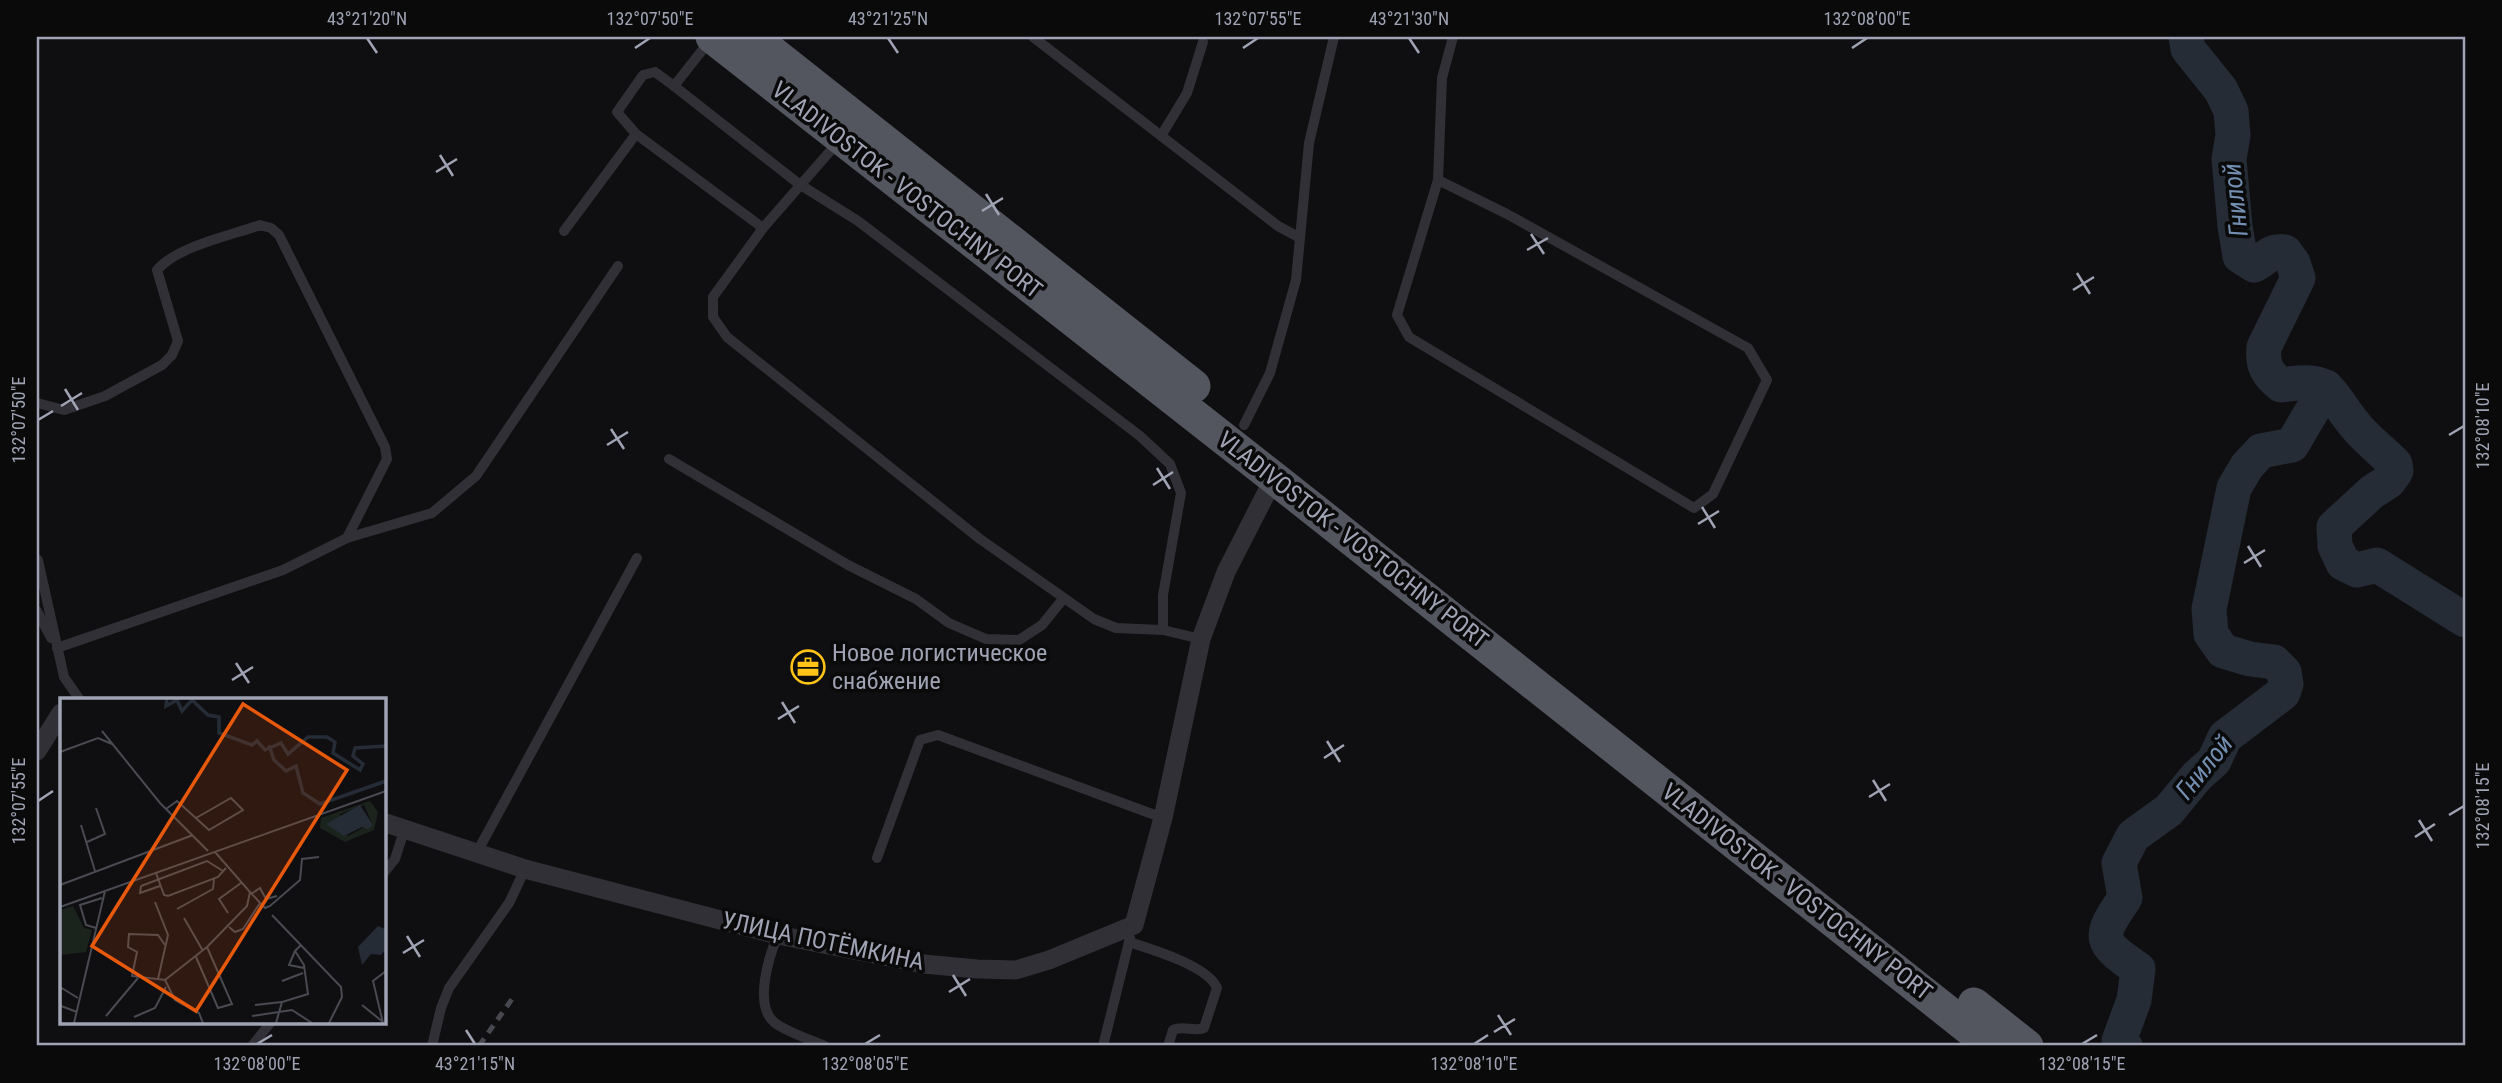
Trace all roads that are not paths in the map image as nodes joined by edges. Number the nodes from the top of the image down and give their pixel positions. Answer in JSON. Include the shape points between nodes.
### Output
{"nodes":[{"id":1,"x":713,"y":37,"type":"edge"},
{"id":2,"x":752,"y":37,"type":"edge"},
{"id":3,"x":1032,"y":37,"type":"edge"},
{"id":4,"x":1334,"y":37,"type":"edge"},
{"id":5,"x":1453,"y":37,"type":"edge"},
{"id":6,"x":1203,"y":42,"type":"dead end"},
{"id":7,"x":674,"y":86,"type":"junction"},
{"id":8,"x":636,"y":134,"type":"junction"},
{"id":9,"x":1161,"y":136,"type":"junction"},
{"id":10,"x":841,"y":138,"type":"junction"},
{"id":11,"x":1438,"y":180,"type":"junction"},
{"id":12,"x":799,"y":184,"type":"junction"},
{"id":13,"x":763,"y":228,"type":"junction"},
{"id":14,"x":564,"y":231,"type":"dead end"},
{"id":15,"x":1300,"y":238,"type":"junction"},
{"id":16,"x":618,"y":266,"type":"dead end"},
{"id":17,"x":37,"y":403,"type":"edge"},
{"id":18,"x":1244,"y":425,"type":"junction"},
{"id":19,"x":669,"y":459,"type":"dead end"},
{"id":20,"x":1274,"y":478,"type":"junction"},
{"id":21,"x":347,"y":538,"type":"junction"},
{"id":22,"x":637,"y":558,"type":"dead end"},
{"id":23,"x":38,"y":560,"type":"edge"},
{"id":24,"x":1063,"y":599,"type":"junction"},
{"id":25,"x":37,"y":611,"type":"edge"},
{"id":26,"x":1163,"y":630,"type":"junction"},
{"id":27,"x":1201,"y":639,"type":"junction"},
{"id":28,"x":57,"y":648,"type":"junction"},
{"id":29,"x":79,"y":698,"type":"edge"},
{"id":30,"x":60,"y":715,"type":"edge"},
{"id":31,"x":38,"y":749,"type":"edge"},
{"id":32,"x":1163,"y":818,"type":"junction"},
{"id":33,"x":385,"y":823,"type":"edge"},
{"id":34,"x":404,"y":831,"type":"junction"},
{"id":35,"x":477,"y":854,"type":"junction"},
{"id":36,"x":877,"y":858,"type":"dead end"},
{"id":37,"x":525,"y":869,"type":"junction"},
{"id":38,"x":385,"y":872,"type":"edge"},
{"id":39,"x":1132,"y":933,"type":"junction"},
{"id":40,"x":778,"y":935,"type":"junction"},
{"id":41,"x":269,"y":1024,"type":"edge"},
{"id":42,"x":252,"y":1046,"type":"edge"},
{"id":43,"x":432,"y":1046,"type":"edge"},
{"id":44,"x":825,"y":1046,"type":"edge"},
{"id":45,"x":1103,"y":1046,"type":"edge"},
{"id":46,"x":1168,"y":1046,"type":"edge"},
{"id":47,"x":1991,"y":1046,"type":"edge"},
{"id":48,"x":2027,"y":1046,"type":"edge"}],
"edges":[{"from":1,"to":7,"type":"lane"},
{"from":1,"to":10,"type":"highway","name":"VLADIVOSTOK - VOSTOCHNY PORT"},
{"from":2,"to":18,"type":"highway","name":"VLADIVOSTOK - VOSTOCHNY PORT"},
{"from":3,"to":9,"type":"lane"},
{"from":4,"to":15,"type":"lane","via":[[1308,143]]},
{"from":5,"to":11,"type":"lane","via":[[1442,78]]},
{"from":6,"to":9,"type":"lane","via":[[1187,93]]},
{"from":7,"to":8,"type":"lane","via":[[655,72],[643,75],[617,112]]},
{"from":7,"to":12,"type":"lane"},
{"from":8,"to":13,"type":"lane"},
{"from":8,"to":14,"type":"lane"},
{"from":9,"to":15,"type":"lane"},
{"from":10,"to":12,"type":"lane"},
{"from":10,"to":20,"type":"highway","name":"VLADIVOSTOK - VOSTOCHNY PORT"},
{"from":11,"to":11,"type":"lane","via":[[1748,348],[1767,380],[1713,494],[1694,508],[1409,337],[1397,315]]},
{"from":12,"to":13,"type":"lane"},
{"from":12,"to":26,"type":"lane","via":[[858,221],[1140,436],[1170,464],[1181,493],[1163,595]]},
{"from":13,"to":24,"type":"lane","via":[[713,297],[713,317],[727,337],[980,539]]},
{"from":15,"to":18,"type":"lane","via":[[1296,280],[1270,373]]},
{"from":16,"to":21,"type":"lane","via":[[476,476],[432,513]]},
{"from":17,"to":21,"type":"lane","via":[[64,410],[105,396],[162,365],[178,341],[157,270],[182,252],[260,225],[271,228],[279,235],[385,447],[387,459]]},
{"from":18,"to":48,"type":"highway","name":"VLADIVOSTOK - VOSTOCHNY PORT"},
{"from":19,"to":24,"type":"lane","via":[[848,565],[916,599],[950,623],[986,639],[1019,640],[1042,625]]},
{"from":20,"to":27,"type":"street","via":[[1226,572]]},
{"from":20,"to":47,"type":"highway","name":"VLADIVOSTOK - VOSTOCHNY PORT"},
{"from":21,"to":28,"type":"lane","via":[[284,570]]},
{"from":22,"to":35,"type":"lane"},
{"from":23,"to":28,"type":"lane"},
{"from":24,"to":26,"type":"lane","via":[[1116,628]]},
{"from":25,"to":28,"type":"lane"},
{"from":26,"to":27,"type":"lane"},
{"from":27,"to":32,"type":"street"},
{"from":28,"to":29,"type":"lane","via":[[64,677]]},
{"from":30,"to":31,"type":"street"},
{"from":32,"to":36,"type":"lane","via":[[938,735],[920,740]]},
{"from":32,"to":39,"type":"street"},
{"from":33,"to":34,"type":"street","name":"УЛИЦА ПОТЁМКИНА"},
{"from":34,"to":35,"type":"street","name":"УЛИЦА ПОТЁМКИНА"},
{"from":34,"to":38,"type":"lane","via":[[395,859]]},
{"from":35,"to":37,"type":"street","name":"УЛИЦА ПОТЁМКИНА"},
{"from":37,"to":40,"type":"street","name":"УЛИЦА ПОТЁМКИНА"},
{"from":37,"to":43,"type":"lane","via":[[509,903],[449,988]]},
{"from":39,"to":40,"type":"street","name":"УЛИЦА ПОТЁМКИНА","via":[[1016,970],[924,964]]},
{"from":39,"to":45,"type":"lane"},
{"from":39,"to":46,"type":"lane","via":[[1205,973],[1217,988],[1204,1028],[1173,1030]]},
{"from":40,"to":44,"type":"lane","via":[[767,962],[764,1004],[773,1022]]},
{"from":41,"to":42,"type":"lane"}]}
